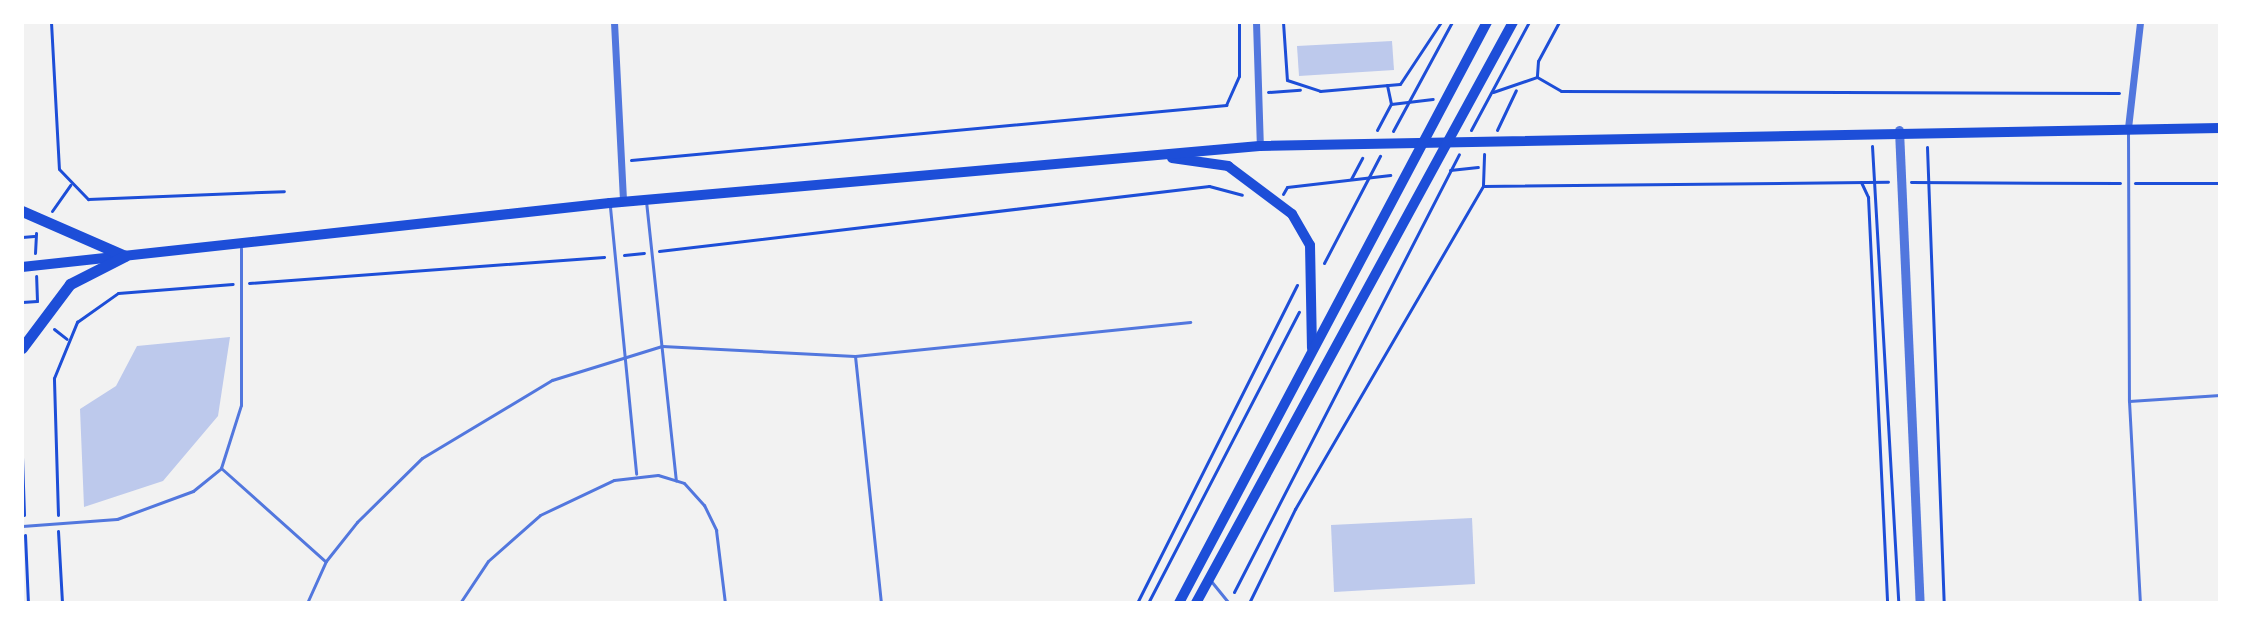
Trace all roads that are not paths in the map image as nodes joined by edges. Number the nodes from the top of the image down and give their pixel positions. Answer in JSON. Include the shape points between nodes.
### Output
{"nodes":[{"id":1,"x":614,"y":22,"type":"edge"},
{"id":2,"x":1256,"y":22,"type":"edge"},
{"id":3,"x":1487,"y":22,"type":"edge"},
{"id":4,"x":1513,"y":22,"type":"edge"},
{"id":5,"x":2140,"y":22,"type":"edge"},
{"id":6,"x":2128,"y":128,"type":"junction"},
{"id":7,"x":2220,"y":128,"type":"edge"},
{"id":8,"x":1899,"y":130,"type":"junction"},
{"id":9,"x":1426,"y":138,"type":"junction"},
{"id":10,"x":1452,"y":138,"type":"junction"},
{"id":11,"x":1260,"y":146,"type":"junction"},
{"id":12,"x":1154,"y":156,"type":"junction"},
{"id":13,"x":646,"y":200,"type":"junction"},
{"id":14,"x":623,"y":202,"type":"junction"},
{"id":15,"x":610,"y":203,"type":"junction"},
{"id":16,"x":22,"y":211,"type":"edge"},
{"id":17,"x":241,"y":244,"type":"junction"},
{"id":18,"x":125,"y":256,"type":"junction"},
{"id":19,"x":22,"y":267,"type":"edge"},
{"id":20,"x":1190,"y":322,"type":"dead end"},
{"id":21,"x":662,"y":346,"type":"junction"},
{"id":22,"x":22,"y":348,"type":"edge"},
{"id":23,"x":1312,"y":351,"type":"junction"},
{"id":24,"x":624,"y":352,"type":"junction"},
{"id":25,"x":855,"y":356,"type":"junction"},
{"id":26,"x":2220,"y":395,"type":"edge"},
{"id":27,"x":2129,"y":401,"type":"junction"},
{"id":28,"x":221,"y":468,"type":"junction"},
{"id":29,"x":636,"y":475,"type":"junction"},
{"id":30,"x":676,"y":480,"type":"junction"},
{"id":31,"x":22,"y":526,"type":"edge"},
{"id":32,"x":326,"y":561,"type":"junction"},
{"id":33,"x":1199,"y":566,"type":"junction"},
{"id":34,"x":1209,"y":578,"type":"junction"},
{"id":35,"x":1229,"y":602,"type":"edge"},
{"id":36,"x":307,"y":603,"type":"edge"},
{"id":37,"x":460,"y":603,"type":"edge"},
{"id":38,"x":725,"y":603,"type":"edge"},
{"id":39,"x":881,"y":603,"type":"edge"},
{"id":40,"x":1179,"y":603,"type":"edge"},
{"id":41,"x":1196,"y":603,"type":"edge"},
{"id":42,"x":1920,"y":603,"type":"edge"},
{"id":43,"x":2140,"y":603,"type":"edge"}],
"edges":[{"from":1,"to":14,"type":"street"},
{"from":2,"to":11,"type":"street"},
{"from":3,"to":9,"type":"main road"},
{"from":4,"to":10,"type":"main road"},
{"from":5,"to":6,"type":"street"},
{"from":6,"to":7,"type":"main road"},
{"from":6,"to":8,"type":"main road"},
{"from":6,"to":27,"type":"lane"},
{"from":8,"to":10,"type":"main road"},
{"from":8,"to":42,"type":"street"},
{"from":9,"to":10,"type":"main road"},
{"from":9,"to":11,"type":"main road"},
{"from":9,"to":23,"type":"main road"},
{"from":10,"to":34,"type":"main road"},
{"from":11,"to":12,"type":"main road"},
{"from":12,"to":13,"type":"main road"},
{"from":12,"to":23,"type":"main road","via":[[1228,166],[1278,201],[1310,245]]},
{"from":13,"to":14,"type":"main road"},
{"from":13,"to":21,"type":"lane"},
{"from":14,"to":15,"type":"main road"},
{"from":15,"to":17,"type":"main road"},
{"from":15,"to":24,"type":"lane"},
{"from":16,"to":18,"type":"main road"},
{"from":17,"to":18,"type":"main road"},
{"from":17,"to":28,"type":"lane","via":[[241,405]]},
{"from":18,"to":19,"type":"main road"},
{"from":18,"to":22,"type":"main road","via":[[70,284]]},
{"from":20,"to":25,"type":"lane"},
{"from":21,"to":24,"type":"lane"},
{"from":21,"to":25,"type":"lane"},
{"from":21,"to":30,"type":"lane"},
{"from":23,"to":33,"type":"main road"},
{"from":24,"to":29,"type":"lane"},
{"from":24,"to":32,"type":"lane","via":[[488,412],[422,458]]},
{"from":25,"to":39,"type":"lane"},
{"from":26,"to":27,"type":"lane"},
{"from":27,"to":43,"type":"lane"},
{"from":28,"to":31,"type":"lane","via":[[210,481],[157,507]]},
{"from":28,"to":32,"type":"lane"},
{"from":29,"to":30,"type":"lane"},
{"from":29,"to":37,"type":"lane","via":[[540,515],[488,561]]},
{"from":30,"to":38,"type":"lane","via":[[704,505],[716,530]]},
{"from":32,"to":36,"type":"lane"},
{"from":33,"to":34,"type":"lane"},
{"from":33,"to":40,"type":"main road"},
{"from":34,"to":35,"type":"lane"},
{"from":34,"to":41,"type":"main road"}]}
